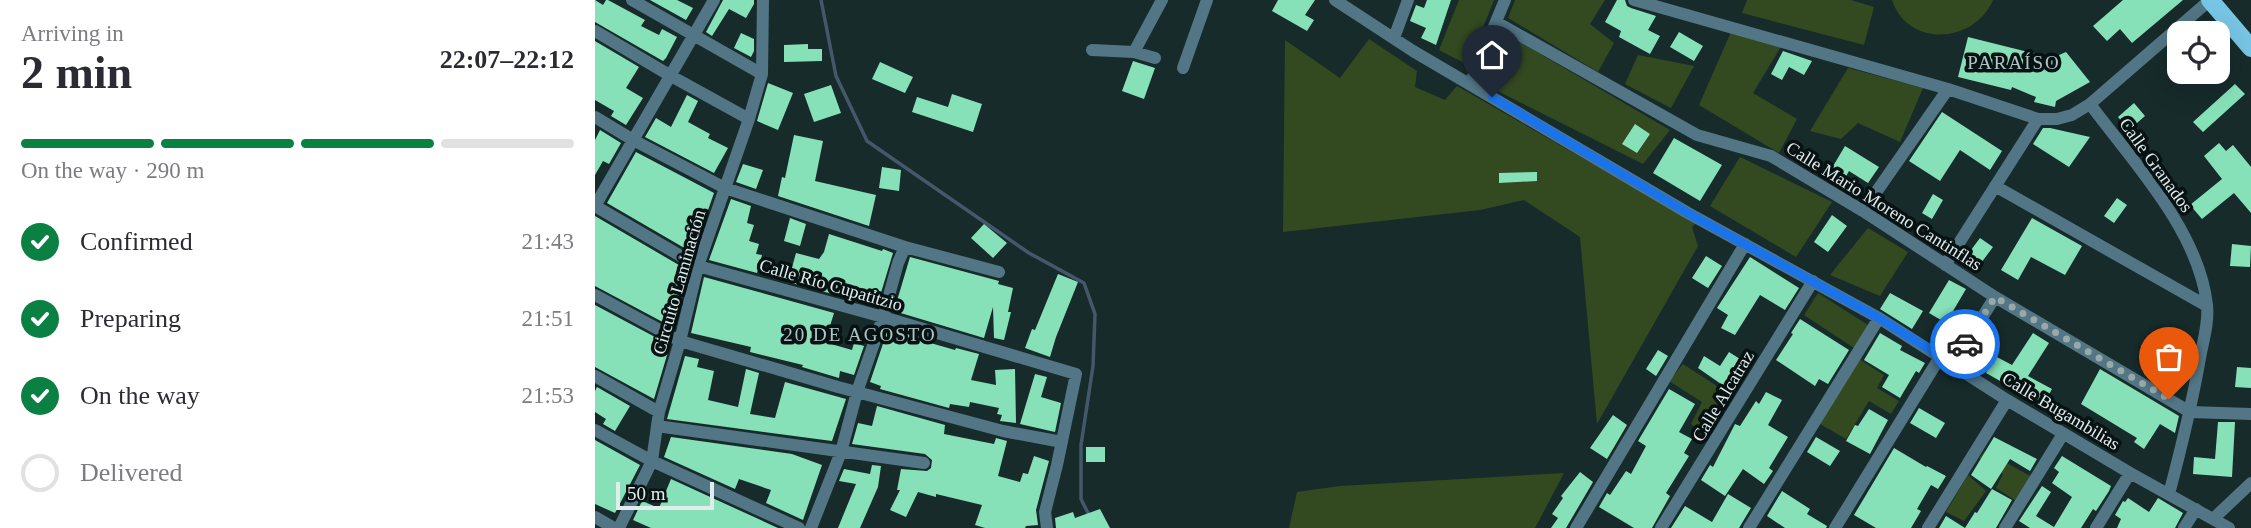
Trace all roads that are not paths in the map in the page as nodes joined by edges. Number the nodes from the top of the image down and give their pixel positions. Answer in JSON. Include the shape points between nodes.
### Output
{"nodes":[{"id":1,"x":632,"y":0,"type":"edge"},
{"id":2,"x":714,"y":0,"type":"edge"},
{"id":3,"x":763,"y":0,"type":"edge"},
{"id":4,"x":1162,"y":0,"type":"edge"},
{"id":5,"x":1207,"y":0,"type":"edge"},
{"id":6,"x":1335,"y":0,"type":"edge"},
{"id":7,"x":1408,"y":0,"type":"edge"},
{"id":8,"x":1505,"y":0,"type":"edge"},
{"id":9,"x":1634,"y":0,"type":"edge"},
{"id":10,"x":2210,"y":0,"type":"edge"},
{"id":11,"x":1496,"y":22,"type":"junction"},
{"id":12,"x":595,"y":31,"type":"edge"},
{"id":13,"x":694,"y":36,"type":"junction"},
{"id":14,"x":1394,"y":38,"type":"junction"},
{"id":15,"x":2251,"y":48,"type":"edge"},
{"id":16,"x":1092,"y":50,"type":"dead end"},
{"id":17,"x":1134,"y":51,"type":"junction"},
{"id":18,"x":1155,"y":58,"type":"dead end"},
{"id":19,"x":1182,"y":68,"type":"dead end"},
{"id":20,"x":762,"y":74,"type":"junction"},
{"id":21,"x":671,"y":76,"type":"junction"},
{"id":22,"x":1470,"y":84,"type":"junction"},
{"id":23,"x":1948,"y":89,"type":"junction"},
{"id":24,"x":2090,"y":104,"type":"junction"},
{"id":25,"x":595,"y":117,"type":"edge"},
{"id":26,"x":749,"y":119,"type":"junction"},
{"id":27,"x":2038,"y":119,"type":"junction"},
{"id":28,"x":633,"y":140,"type":"junction"},
{"id":29,"x":1995,"y":186,"type":"junction"},
{"id":30,"x":725,"y":188,"type":"junction"},
{"id":31,"x":595,"y":206,"type":"edge"},
{"id":32,"x":1863,"y":211,"type":"junction"},
{"id":33,"x":1745,"y":244,"type":"junction"},
{"id":34,"x":905,"y":247,"type":"junction"},
{"id":35,"x":1945,"y":265,"type":"junction"},
{"id":36,"x":698,"y":266,"type":"junction"},
{"id":37,"x":999,"y":272,"type":"dead end"},
{"id":38,"x":1813,"y":281,"type":"junction"},
{"id":39,"x":595,"y":295,"type":"edge"},
{"id":40,"x":1995,"y":297,"type":"junction"},
{"id":41,"x":2207,"y":306,"type":"junction"},
{"id":42,"x":884,"y":317,"type":"junction"},
{"id":43,"x":1879,"y":318,"type":"junction"},
{"id":44,"x":680,"y":341,"type":"junction"},
{"id":45,"x":1940,"y":357,"type":"junction"},
{"id":46,"x":1953,"y":364,"type":"junction"},
{"id":47,"x":595,"y":376,"type":"edge"},
{"id":48,"x":857,"y":392,"type":"junction"},
{"id":49,"x":2007,"y":400,"type":"junction"},
{"id":50,"x":2190,"y":412,"type":"junction"},
{"id":51,"x":2251,"y":414,"type":"edge"},
{"id":52,"x":658,"y":419,"type":"junction"},
{"id":53,"x":595,"y":430,"type":"edge"},
{"id":54,"x":2063,"y":434,"type":"junction"},
{"id":55,"x":1062,"y":442,"type":"junction"},
{"id":56,"x":841,"y":452,"type":"junction"},
{"id":57,"x":652,"y":461,"type":"junction"},
{"id":58,"x":924,"y":463,"type":"dead end"},
{"id":59,"x":2130,"y":473,"type":"junction"},
{"id":60,"x":2251,"y":483,"type":"edge"},
{"id":61,"x":2169,"y":494,"type":"junction"},
{"id":62,"x":2196,"y":509,"type":"junction"},
{"id":63,"x":595,"y":517,"type":"edge"},
{"id":64,"x":2213,"y":519,"type":"junction"},
{"id":65,"x":1581,"y":526,"type":"edge"},
{"id":66,"x":617,"y":528,"type":"edge"},
{"id":67,"x":799,"y":528,"type":"edge"},
{"id":68,"x":811,"y":528,"type":"edge"},
{"id":69,"x":1047,"y":528,"type":"edge"},
{"id":70,"x":1661,"y":528,"type":"edge"},
{"id":71,"x":1749,"y":528,"type":"edge"},
{"id":72,"x":1835,"y":528,"type":"edge"},
{"id":73,"x":1928,"y":528,"type":"edge"},
{"id":74,"x":2005,"y":528,"type":"edge"},
{"id":75,"x":2096,"y":528,"type":"edge"},
{"id":76,"x":2184,"y":528,"type":"edge"},
{"id":77,"x":2229,"y":528,"type":"edge"}],
"edges":[{"from":1,"to":13,"type":"street"},
{"from":2,"to":13,"type":"street"},
{"from":3,"to":20,"type":"street","name":"Circuito Laminación"},
{"from":4,"to":17,"type":"street"},
{"from":5,"to":19,"type":"street"},
{"from":6,"to":14,"type":"street","name":"Calle Bugambilias"},
{"from":7,"to":14,"type":"street"},
{"from":8,"to":11,"type":"street"},
{"from":9,"to":23,"type":"street"},
{"from":10,"to":15,"type":"main road"},
{"from":10,"to":24,"type":"street"},
{"from":11,"to":22,"type":"street"},
{"from":11,"to":32,"type":"street","name":"Calle Mario Moreno Cantinflas","via":[[1697,135],[1771,156]]},
{"from":12,"to":21,"type":"street"},
{"from":13,"to":20,"type":"street"},
{"from":13,"to":21,"type":"street"},
{"from":14,"to":22,"type":"street","name":"Calle Bugambilias"},
{"from":16,"to":17,"type":"street"},
{"from":17,"to":18,"type":"street"},
{"from":20,"to":26,"type":"street","name":"Circuito Laminación"},
{"from":21,"to":26,"type":"street"},
{"from":21,"to":28,"type":"street"},
{"from":22,"to":33,"type":"street","name":"Calle Bugambilias"},
{"from":23,"to":27,"type":"street"},
{"from":23,"to":32,"type":"street"},
{"from":24,"to":27,"type":"street","via":[[2072,115]]},
{"from":24,"to":41,"type":"street","name":"Calle Granados","via":[[2177,220],[2196,261]]},
{"from":25,"to":28,"type":"street"},
{"from":26,"to":30,"type":"street","name":"Circuito Laminación"},
{"from":27,"to":29,"type":"street"},
{"from":28,"to":30,"type":"street"},
{"from":28,"to":31,"type":"street"},
{"from":29,"to":35,"type":"street"},
{"from":29,"to":41,"type":"street"},
{"from":30,"to":34,"type":"street"},
{"from":30,"to":36,"type":"street","name":"Circuito Laminación"},
{"from":31,"to":36,"type":"street","name":"Calle Río Cupatitzio"},
{"from":32,"to":35,"type":"street","name":"Calle Mario Moreno Cantinflas"},
{"from":33,"to":38,"type":"street","name":"Calle Bugambilias"},
{"from":33,"to":65,"type":"street"},
{"from":34,"to":37,"type":"street"},
{"from":34,"to":42,"type":"street"},
{"from":35,"to":40,"type":"street","name":"Calle Mario Moreno Cantinflas"},
{"from":36,"to":42,"type":"street","name":"Calle Río Cupatitzio"},
{"from":36,"to":44,"type":"street","name":"Circuito Laminación"},
{"from":38,"to":43,"type":"street","name":"Calle Bugambilias"},
{"from":38,"to":70,"type":"street","name":"Calle Alcatraz"},
{"from":39,"to":44,"type":"street"},
{"from":40,"to":46,"type":"street"},
{"from":40,"to":50,"type":"street","name":"Calle Mario Moreno Cantinflas"},
{"from":41,"to":50,"type":"street","name":"Calle Granados"},
{"from":42,"to":48,"type":"street"},
{"from":42,"to":55,"type":"street","name":"Calle Río Cupatitzio","via":[[1076,374]]},
{"from":43,"to":45,"type":"street","name":"Calle Bugambilias"},
{"from":43,"to":71,"type":"street"},
{"from":44,"to":48,"type":"street"},
{"from":44,"to":52,"type":"street","name":"Circuito Laminación"},
{"from":45,"to":46,"type":"street","name":"Calle Bugambilias"},
{"from":45,"to":72,"type":"street"},
{"from":46,"to":49,"type":"street","name":"Calle Bugambilias"},
{"from":47,"to":52,"type":"street"},
{"from":48,"to":55,"type":"street"},
{"from":48,"to":56,"type":"street"},
{"from":49,"to":54,"type":"street","name":"Calle Bugambilias"},
{"from":49,"to":73,"type":"street"},
{"from":50,"to":51,"type":"street","name":"Calle Mario Moreno Cantinflas"},
{"from":50,"to":61,"type":"street","name":"Calle Granados"},
{"from":52,"to":56,"type":"street"},
{"from":52,"to":57,"type":"street","name":"Circuito Laminación"},
{"from":53,"to":57,"type":"street"},
{"from":54,"to":59,"type":"street","name":"Calle Bugambilias"},
{"from":54,"to":74,"type":"street"},
{"from":55,"to":69,"type":"street","via":[[1045,512]]},
{"from":56,"to":58,"type":"street"},
{"from":56,"to":68,"type":"street"},
{"from":57,"to":66,"type":"street","name":"Circuito Laminación"},
{"from":57,"to":67,"type":"street"},
{"from":59,"to":61,"type":"street","name":"Calle Bugambilias"},
{"from":59,"to":75,"type":"street"},
{"from":60,"to":64,"type":"street"},
{"from":61,"to":62,"type":"street","name":"Calle Bugambilias"},
{"from":62,"to":64,"type":"street","name":"Calle Bugambilias"},
{"from":62,"to":76,"type":"street"},
{"from":63,"to":66,"type":"street"},
{"from":64,"to":77,"type":"street","name":"Calle Bugambilias"}]}
